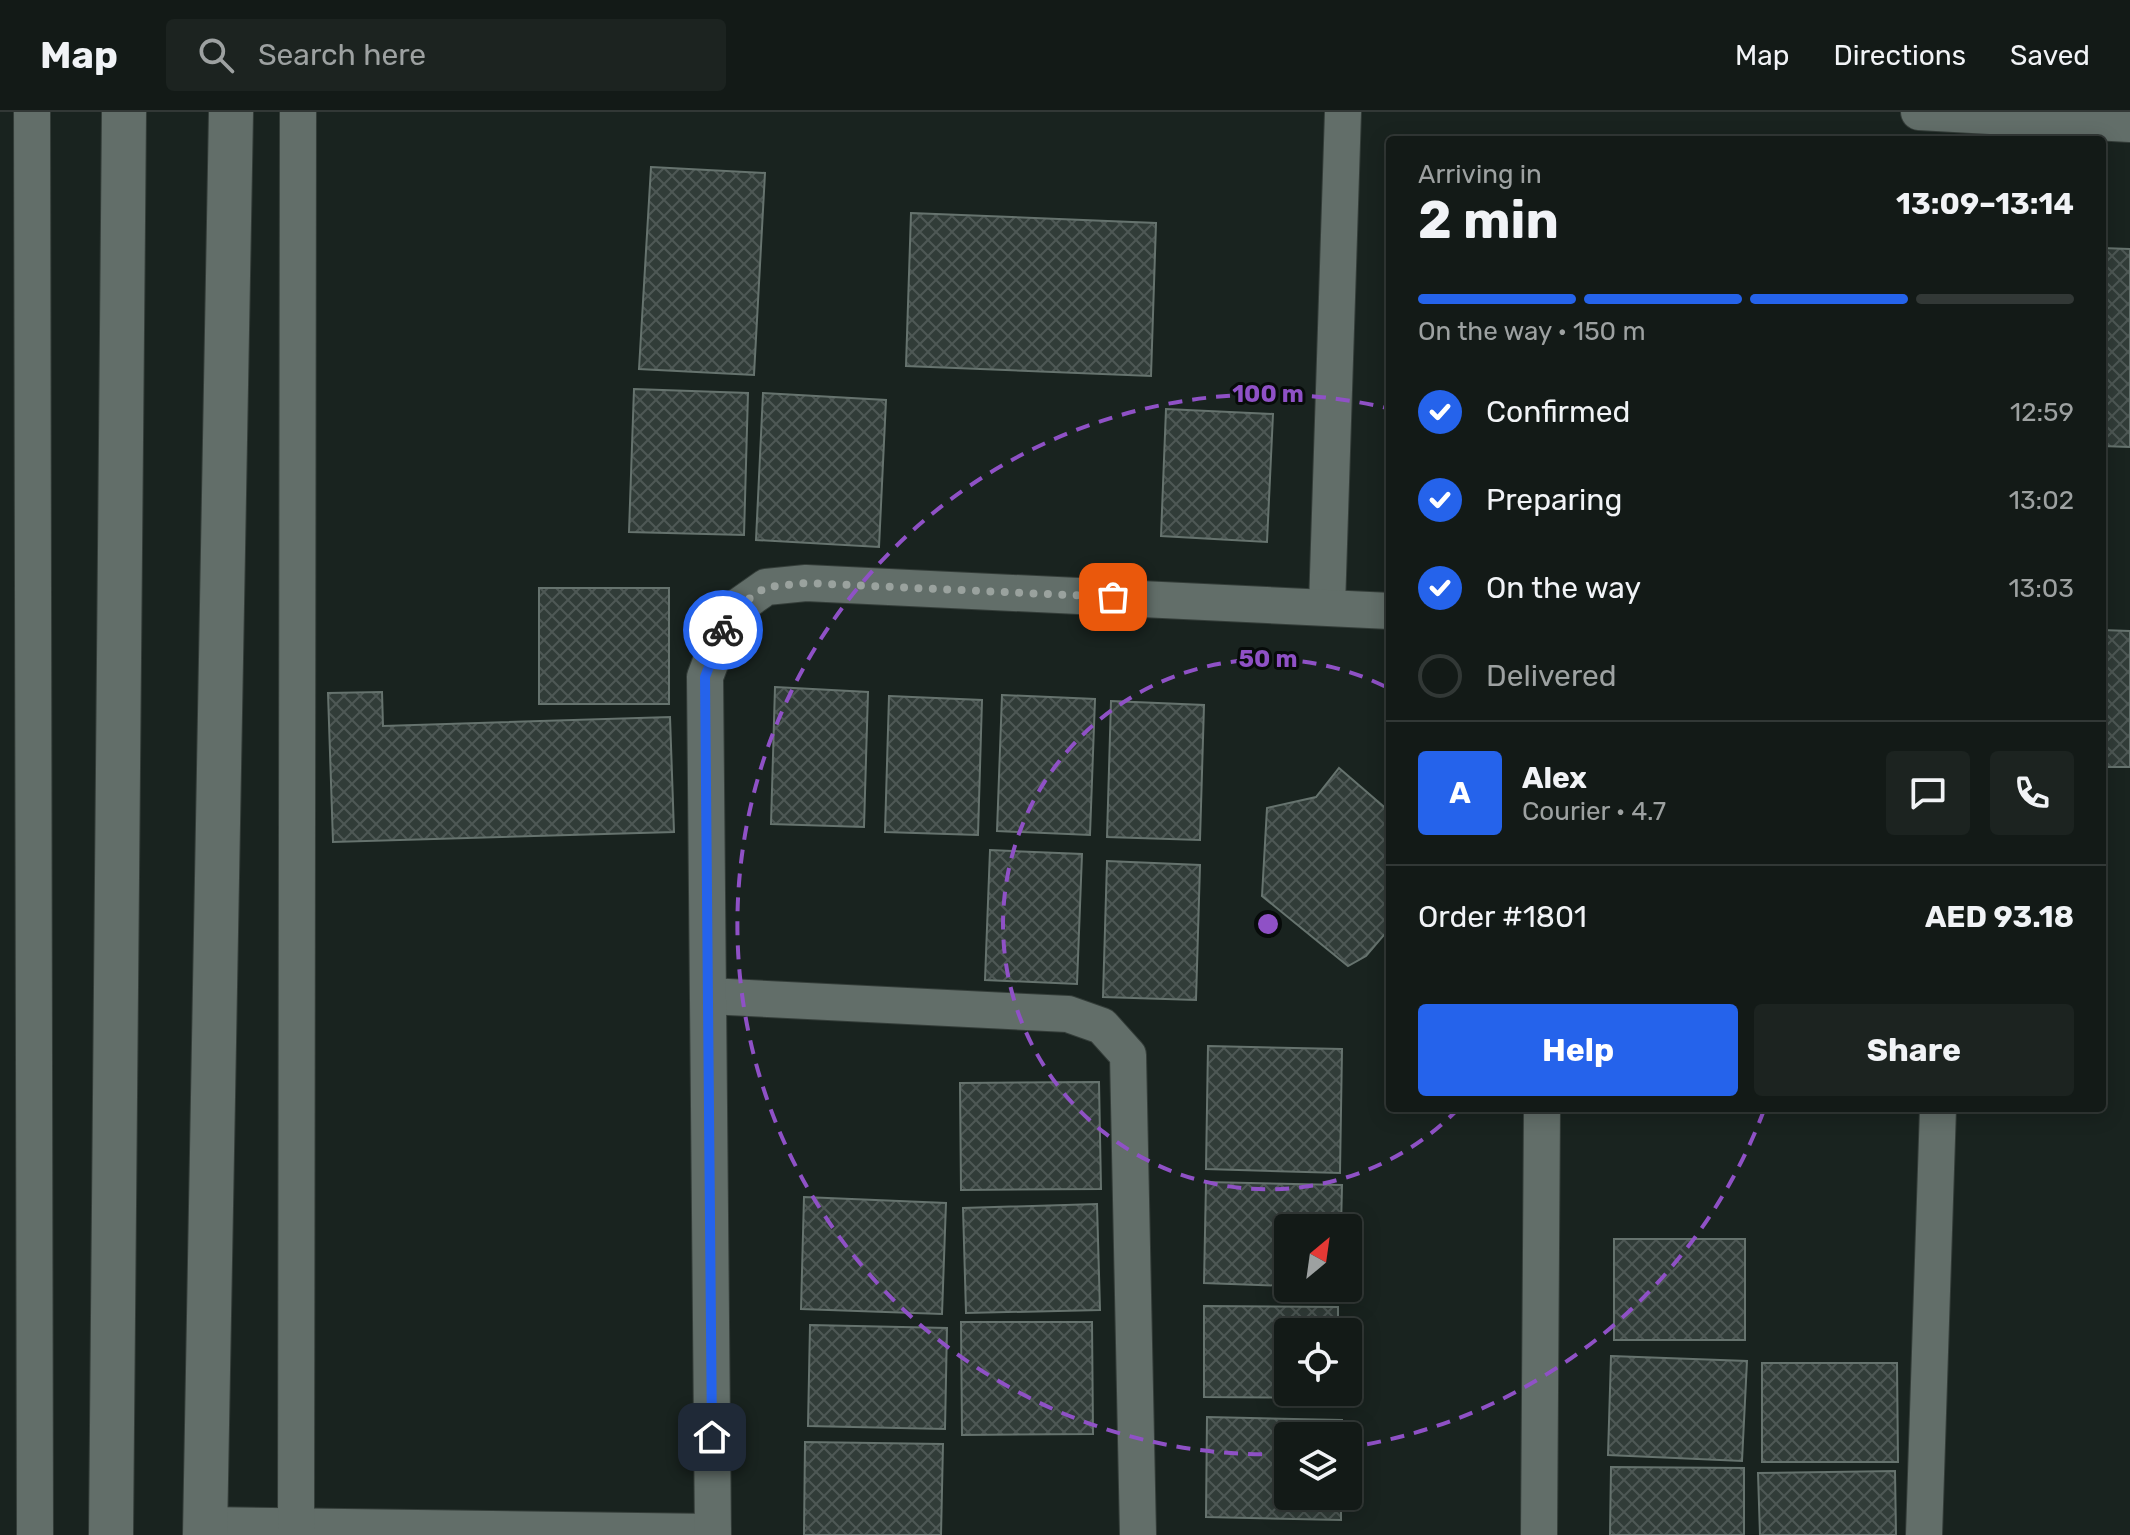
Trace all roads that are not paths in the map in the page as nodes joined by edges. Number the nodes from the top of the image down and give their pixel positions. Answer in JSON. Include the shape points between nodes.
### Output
{"nodes":[{"id":1,"x":32,"y":112,"type":"edge"},
{"id":2,"x":124,"y":112,"type":"edge"},
{"id":3,"x":231,"y":112,"type":"edge"},
{"id":4,"x":298,"y":112,"type":"edge"},
{"id":5,"x":1343,"y":112,"type":"edge"},
{"id":6,"x":1919,"y":112,"type":"edge"},
{"id":7,"x":2130,"y":124,"type":"edge"},
{"id":8,"x":1327,"y":606,"type":"junction"},
{"id":9,"x":1386,"y":611,"type":"edge"},
{"id":10,"x":708,"y":996,"type":"junction"},
{"id":11,"x":1542,"y":1112,"type":"edge"},
{"id":12,"x":1938,"y":1112,"type":"edge"},
{"id":13,"x":205,"y":1530,"type":"edge"},
{"id":14,"x":296,"y":1530,"type":"edge"},
{"id":15,"x":713,"y":1533,"type":"edge"},
{"id":16,"x":35,"y":1535,"type":"edge"},
{"id":17,"x":111,"y":1535,"type":"edge"},
{"id":18,"x":1138,"y":1535,"type":"edge"},
{"id":19,"x":1539,"y":1535,"type":"edge"},
{"id":20,"x":1924,"y":1535,"type":"edge"}],
"edges":[{"from":1,"to":16,"type":"street"},
{"from":2,"to":17,"type":"street"},
{"from":3,"to":13,"type":"street"},
{"from":4,"to":14,"type":"street"},
{"from":5,"to":8,"type":"street"},
{"from":6,"to":7,"type":"street"},
{"from":8,"to":9,"type":"street"},
{"from":8,"to":10,"type":"street","via":[[806,583],[766,587],[729,613],[705,677]]},
{"from":10,"to":15,"type":"street"},
{"from":10,"to":18,"type":"street","via":[[1068,1014],[1102,1026],[1128,1055]]},
{"from":11,"to":19,"type":"street"},
{"from":12,"to":20,"type":"street"},
{"from":13,"to":14,"type":"street"},
{"from":14,"to":15,"type":"street"}]}
